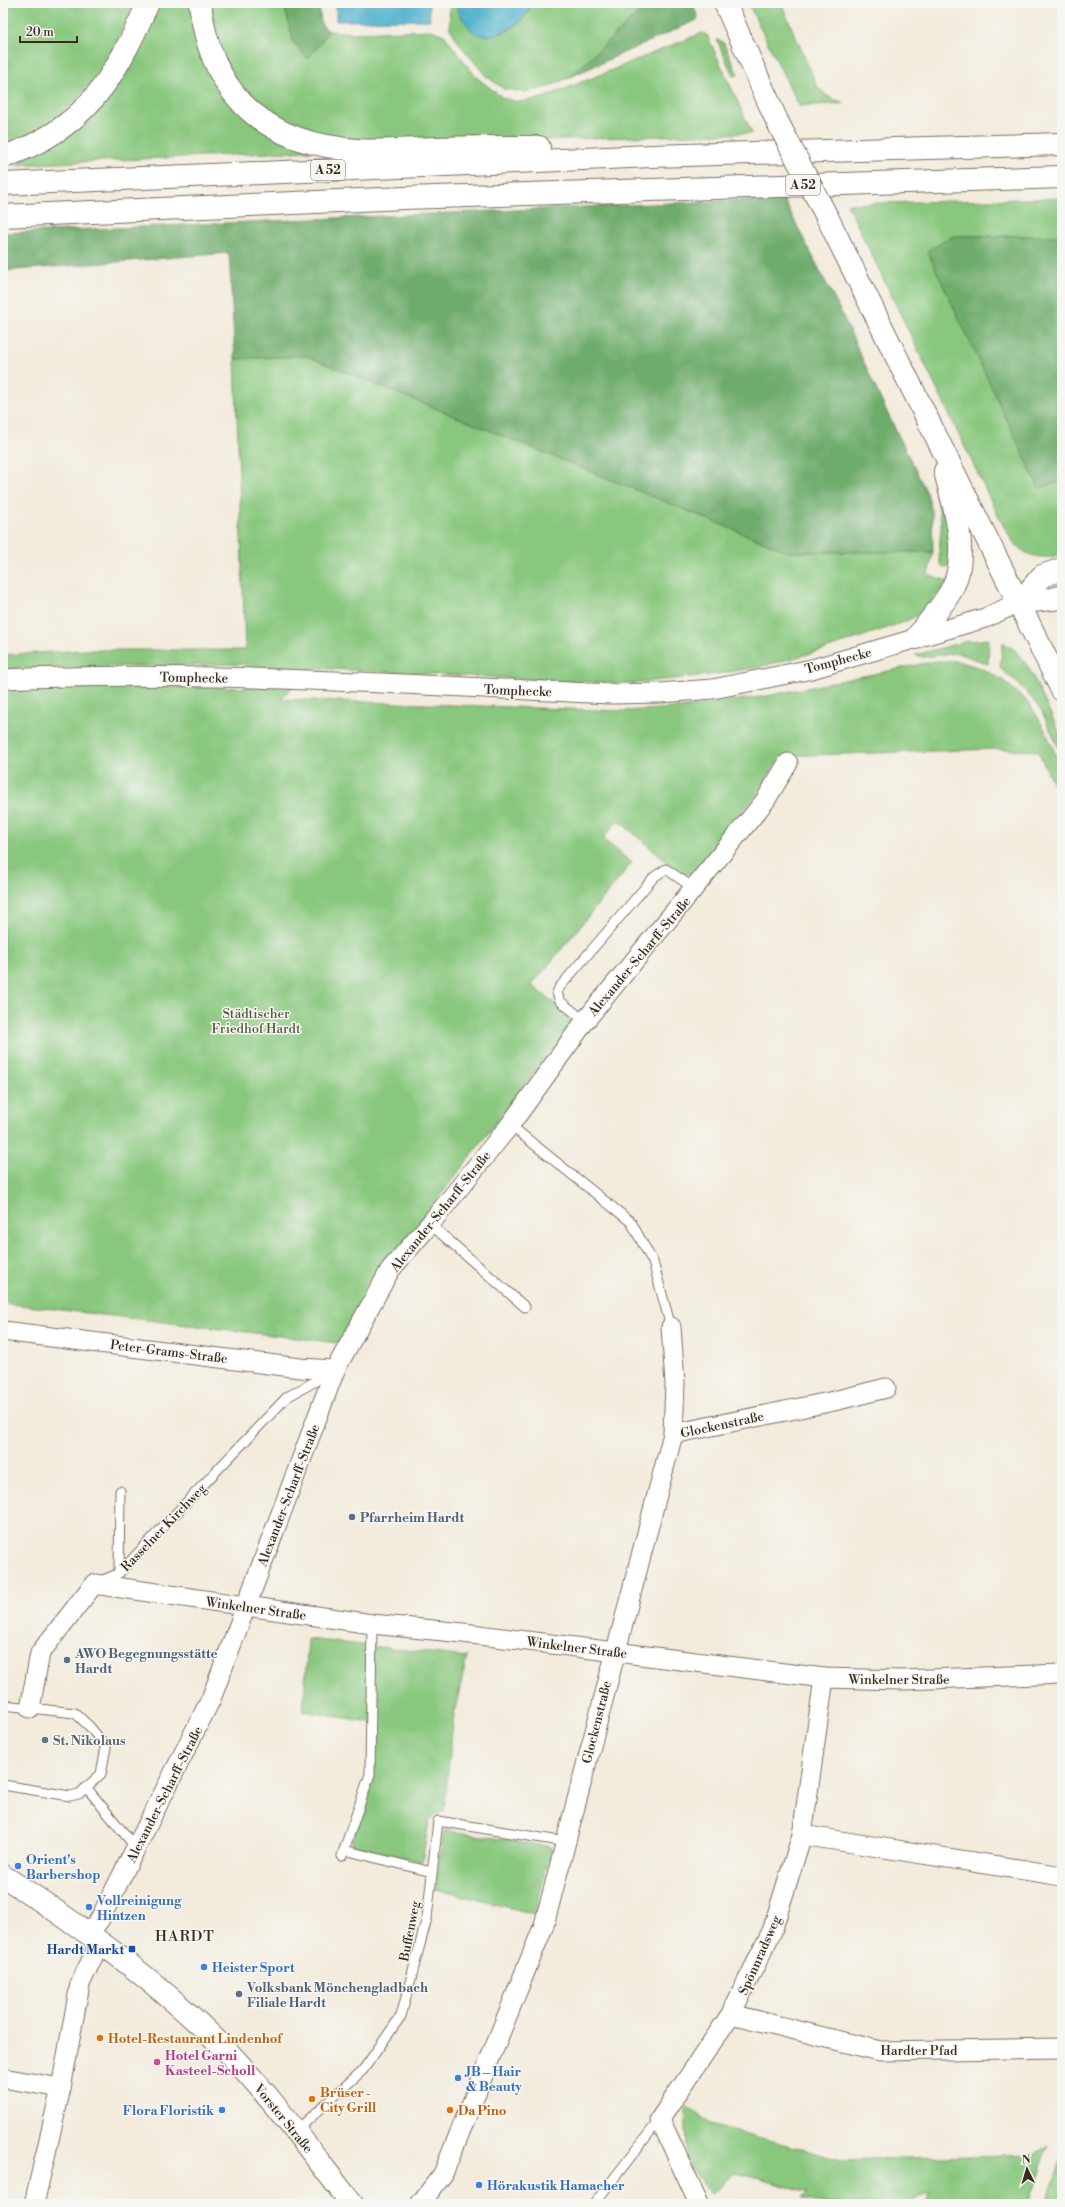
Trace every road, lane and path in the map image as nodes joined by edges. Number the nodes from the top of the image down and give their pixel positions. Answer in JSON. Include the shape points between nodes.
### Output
{"nodes":[{"id":1,"x":148,"y":3,"type":"edge"},
{"id":2,"x":200,"y":3,"type":"edge"},
{"id":3,"x":725,"y":3,"type":"edge"},
{"id":4,"x":1062,"y":144,"type":"edge"},
{"id":5,"x":652,"y":156,"type":"junction"},
{"id":6,"x":3,"y":157,"type":"edge"},
{"id":7,"x":1062,"y":177,"type":"edge"},
{"id":8,"x":962,"y":179,"type":"junction"},
{"id":9,"x":3,"y":184,"type":"edge"},
{"id":10,"x":1062,"y":187,"type":"edge"},
{"id":11,"x":3,"y":216,"type":"edge"},
{"id":12,"x":938,"y":439,"type":"junction"},
{"id":13,"x":1062,"y":569,"type":"edge"},
{"id":14,"x":1062,"y":596,"type":"edge"},
{"id":15,"x":1020,"y":602,"type":"junction"},
{"id":16,"x":916,"y":638,"type":"junction"},
{"id":17,"x":3,"y":679,"type":"edge"},
{"id":18,"x":1062,"y":690,"type":"edge"},
{"id":19,"x":788,"y":763,"type":"dead end"},
{"id":20,"x":695,"y":889,"type":"junction"},
{"id":21,"x":586,"y":1022,"type":"junction"},
{"id":22,"x":510,"y":1125,"type":"junction"},
{"id":23,"x":430,"y":1224,"type":"junction"},
{"id":24,"x":525,"y":1307,"type":"dead end"},
{"id":25,"x":671,"y":1327,"type":"joint"},
{"id":26,"x":3,"y":1331,"type":"edge"},
{"id":27,"x":335,"y":1370,"type":"junction"},
{"id":28,"x":886,"y":1388,"type":"dead end"},
{"id":29,"x":673,"y":1434,"type":"junction"},
{"id":30,"x":120,"y":1492,"type":"dead end"},
{"id":31,"x":119,"y":1573,"type":"junction"},
{"id":32,"x":94,"y":1584,"type":"junction"},
{"id":33,"x":246,"y":1607,"type":"junction"},
{"id":34,"x":372,"y":1624,"type":"junction"},
{"id":35,"x":615,"y":1651,"type":"junction"},
{"id":36,"x":1062,"y":1674,"type":"edge"},
{"id":37,"x":824,"y":1678,"type":"junction"},
{"id":38,"x":3,"y":1705,"type":"edge"},
{"id":39,"x":30,"y":1708,"type":"junction"},
{"id":40,"x":3,"y":1785,"type":"edge"},
{"id":41,"x":86,"y":1787,"type":"junction"},
{"id":42,"x":802,"y":1835,"type":"junction"},
{"id":43,"x":566,"y":1842,"type":"junction"},
{"id":44,"x":136,"y":1849,"type":"junction"},
{"id":45,"x":432,"y":1872,"type":"junction"},
{"id":46,"x":3,"y":1876,"type":"edge"},
{"id":47,"x":1062,"y":1876,"type":"edge"},
{"id":48,"x":94,"y":1938,"type":"junction"},
{"id":49,"x":731,"y":2014,"type":"junction"},
{"id":50,"x":1062,"y":2048,"type":"edge"},
{"id":51,"x":3,"y":2078,"type":"edge"},
{"id":52,"x":61,"y":2088,"type":"junction"},
{"id":53,"x":660,"y":2120,"type":"junction"},
{"id":54,"x":295,"y":2132,"type":"junction"},
{"id":55,"x":34,"y":2204,"type":"edge"},
{"id":56,"x":352,"y":2204,"type":"edge"},
{"id":57,"x":420,"y":2204,"type":"edge"},
{"id":58,"x":594,"y":2204,"type":"edge"},
{"id":59,"x":699,"y":2204,"type":"edge"}],
"edges":[{"from":1,"to":6,"type":"main road","via":[[117,67],[81,111],[56,133],[29,148]]},
{"from":2,"to":5,"type":"main road","via":[[207,47],[229,89],[259,120],[313,144],[340,149],[373,150],[560,147]]},
{"from":3,"to":12,"type":"main road","bridge":true,"via":[[777,120]]},
{"from":4,"to":5,"type":"main road","number":"A 52"},
{"from":5,"to":9,"type":"main road","number":"A 52"},
{"from":7,"to":8,"type":"main road","number":"A 52"},
{"from":8,"to":10,"type":"main road"},
{"from":8,"to":11,"type":"main road","number":"A 52","via":[[253,204]]},
{"from":12,"to":15,"type":"main road"},
{"from":12,"to":16,"type":"main road","via":[[957,524],[959,573],[952,590]]},
{"from":13,"to":15,"type":"main road","via":[[1042,576]]},
{"from":14,"to":15,"type":"main road","via":[[1053,600]]},
{"from":15,"to":16,"type":"street","name":"Tomphecke","via":[[986,618]]},
{"from":15,"to":18,"type":"main road"},
{"from":16,"to":17,"type":"street","name":"Tomphecke","via":[[812,669],[713,689],[660,693],[610,694],[256,678],[77,676]]},
{"from":19,"to":20,"type":"street","name":"Alexander-Scharff-Straße","via":[[764,801]]},
{"from":20,"to":21,"type":"street","name":"Alexander-Scharff-Straße"},
{"from":20,"to":21,"type":"lane","via":[[666,869],[654,877],[559,988],[557,993],[560,1002]]},
{"from":21,"to":22,"type":"street","name":"Alexander-Scharff-Straße"},
{"from":22,"to":23,"type":"street","name":"Alexander-Scharff-Straße"},
{"from":22,"to":25,"type":"lane","via":[[631,1222],[653,1262]]},
{"from":23,"to":24,"type":"lane"},
{"from":23,"to":27,"type":"street","name":"Alexander-Scharff-Straße","via":[[390,1270]]},
{"from":25,"to":29,"type":"street","via":[[675,1383]]},
{"from":26,"to":27,"type":"street","name":"Peter-Grams-Straße","via":[[300,1368]]},
{"from":27,"to":31,"type":"lane","name":"Rasselner Kirchweg","via":[[287,1397]]},
{"from":27,"to":33,"type":"street","name":"Alexander-Scharff-Straße"},
{"from":28,"to":29,"type":"street","name":"Glockenstraße"},
{"from":29,"to":35,"type":"street","name":"Glockenstraße"},
{"from":30,"to":31,"type":"lane"},
{"from":31,"to":32,"type":"lane","name":"Rasselner Kirchweg"},
{"from":32,"to":33,"type":"street","name":"Winkelner Straße"},
{"from":32,"to":39,"type":"street","name":"Rasselner Kirchweg","via":[[40,1652]]},
{"from":33,"to":34,"type":"street","name":"Winkelner Straße"},
{"from":33,"to":44,"type":"street","name":"Alexander-Scharff-Straße","via":[[211,1699]]},
{"from":34,"to":35,"type":"street","name":"Winkelner Straße"},
{"from":34,"to":45,"type":"lane","via":[[370,1774],[343,1853]]},
{"from":35,"to":37,"type":"street","name":"Winkelner Straße"},
{"from":35,"to":43,"type":"street","name":"Glockenstraße"},
{"from":36,"to":37,"type":"street","name":"Winkelner Straße","via":[[903,1680]]},
{"from":37,"to":42,"type":"street","name":"Spönnradsweg"},
{"from":38,"to":39,"type":"lane"},
{"from":39,"to":41,"type":"lane","via":[[75,1714],[90,1727],[106,1747],[102,1774]]},
{"from":40,"to":41,"type":"lane","via":[[70,1796],[79,1794]]},
{"from":41,"to":44,"type":"lane"},
{"from":42,"to":47,"type":"street"},
{"from":42,"to":49,"type":"street","name":"Spönnradsweg","via":[[772,1931]]},
{"from":43,"to":45,"type":"lane","name":"Buffenweg","via":[[438,1821]]},
{"from":43,"to":57,"type":"street","name":"Glockenstraße","via":[[544,1925],[517,1996],[442,2174]]},
{"from":44,"to":48,"type":"street","name":"Alexander-Scharff-Straße","via":[[100,1919]]},
{"from":45,"to":54,"type":"lane","name":"Buffenweg","via":[[427,1918],[401,2016],[363,2070]]},
{"from":46,"to":48,"type":"main road","name":"Vorster Straße"},
{"from":48,"to":52,"type":"street","name":"Alexander-Scharff-Straße","via":[[80,1984]]},
{"from":48,"to":54,"type":"main road","name":"Vorster Straße","via":[[160,1989],[221,2045],[253,2079]]},
{"from":49,"to":50,"type":"street","name":"Hardter Pfad","via":[[880,2051]]},
{"from":49,"to":53,"type":"street","name":"Spönnradsweg"},
{"from":51,"to":52,"type":"street"},
{"from":52,"to":55,"type":"street","name":"Alexander-Scharff-Straße"},
{"from":53,"to":58,"type":"lane"},
{"from":53,"to":59,"type":"street"},
{"from":54,"to":56,"type":"main road","name":"Vorster Straße"}]}
